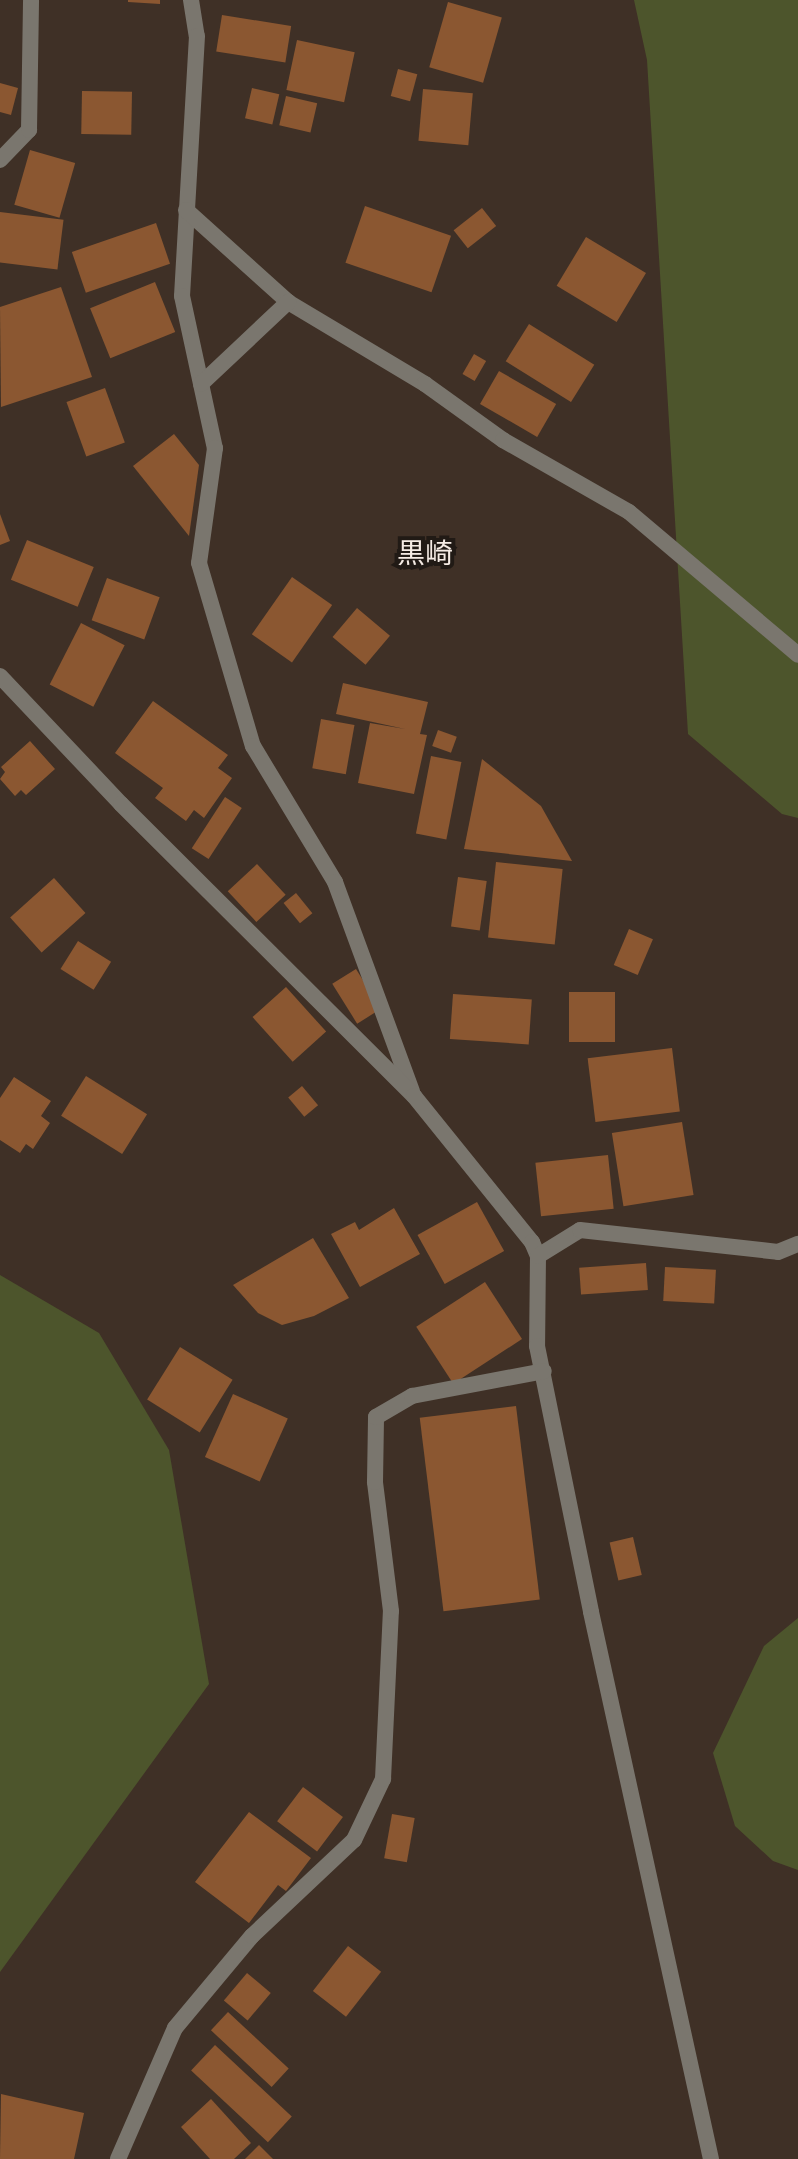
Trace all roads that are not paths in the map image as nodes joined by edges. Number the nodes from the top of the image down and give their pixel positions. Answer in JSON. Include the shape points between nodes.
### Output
{"nodes":[{"id":1,"x":31,"y":0,"type":"edge"},
{"id":2,"x":191,"y":0,"type":"edge"},
{"id":3,"x":0,"y":160,"type":"edge"},
{"id":4,"x":186,"y":210,"type":"junction"},
{"id":5,"x":288,"y":302,"type":"junction"},
{"id":6,"x":201,"y":384,"type":"junction"},
{"id":7,"x":798,"y":655,"type":"edge"},
{"id":8,"x":0,"y":676,"type":"edge"},
{"id":9,"x":414,"y":1096,"type":"junction"},
{"id":10,"x":798,"y":1244,"type":"edge"},
{"id":11,"x":538,"y":1256,"type":"junction"},
{"id":12,"x":544,"y":1371,"type":"junction"},
{"id":13,"x":118,"y":2159,"type":"edge"},
{"id":14,"x":711,"y":2159,"type":"edge"}],
"edges":[{"from":1,"to":3,"type":"street","via":[[29,130]]},
{"from":2,"to":4,"type":"street","via":[[197,36]]},
{"from":4,"to":5,"type":"street"},
{"from":4,"to":6,"type":"street","via":[[182,296]]},
{"from":5,"to":6,"type":"street"},
{"from":5,"to":7,"type":"street","via":[[425,384],[503,440],[629,512]]},
{"from":6,"to":9,"type":"street","via":[[215,448],[199,563],[231,682],[253,746],[335,882]]},
{"from":8,"to":9,"type":"street"},
{"from":9,"to":11,"type":"street"},
{"from":10,"to":11,"type":"street","via":[[778,1252],[580,1230]]},
{"from":11,"to":12,"type":"street","via":[[537,1346]]},
{"from":12,"to":13,"type":"street","via":[[412,1396],[376,1417],[375,1482],[391,1611],[383,1779],[354,1840],[252,1936],[175,2028]]},
{"from":12,"to":14,"type":"street"}]}
